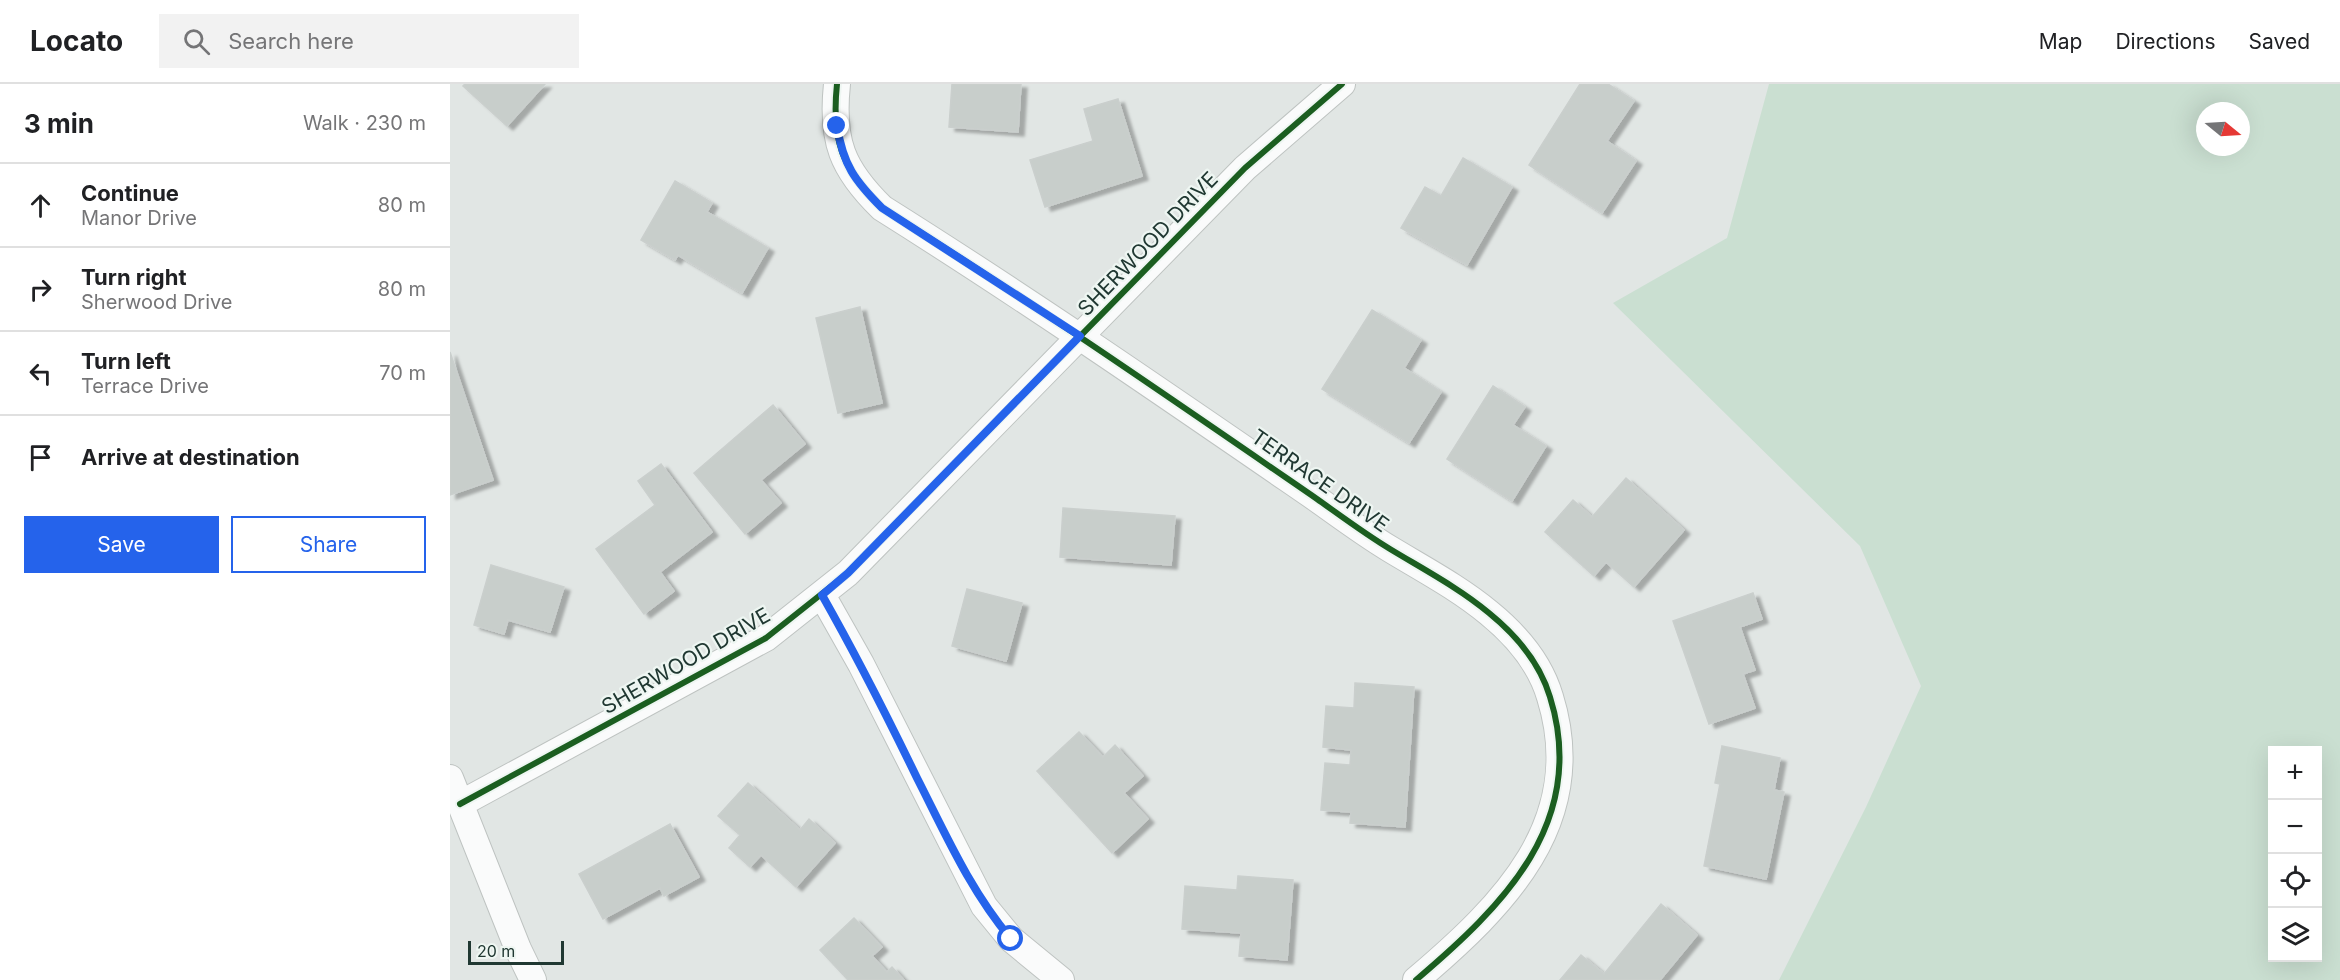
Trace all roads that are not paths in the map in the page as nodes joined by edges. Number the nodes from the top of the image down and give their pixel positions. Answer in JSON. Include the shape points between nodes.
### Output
{"nodes":[{"id":1,"x":837,"y":84,"type":"edge"},
{"id":2,"x":1342,"y":84,"type":"edge"},
{"id":3,"x":1080,"y":336,"type":"junction"},
{"id":4,"x":822,"y":595,"type":"junction"},
{"id":5,"x":450,"y":778,"type":"edge"},
{"id":6,"x":460,"y":804,"type":"junction"},
{"id":7,"x":533,"y":980,"type":"edge"},
{"id":8,"x":1061,"y":980,"type":"edge"},
{"id":9,"x":1416,"y":980,"type":"edge"}],
"edges":[{"from":1,"to":3,"type":"street","name":"TERRACE DRIVE","via":[[841,154],[858,184],[882,208]]},
{"from":2,"to":3,"type":"street","name":"SHERWOOD DRIVE","via":[[1245,168]]},
{"from":3,"to":4,"type":"street","name":"SHERWOOD DRIVE"},
{"from":3,"to":9,"type":"street","name":"TERRACE DRIVE","via":[[1487,611],[1514,635],[1535,663],[1550,695],[1558,730],[1559,766],[1542,837],[1526,870],[1502,900]]},
{"from":4,"to":6,"type":"street","name":"SHERWOOD DRIVE","via":[[766,638]]},
{"from":4,"to":8,"type":"street","via":[[984,906],[1011,939]]},
{"from":5,"to":6,"type":"street"},
{"from":6,"to":7,"type":"street"}]}
